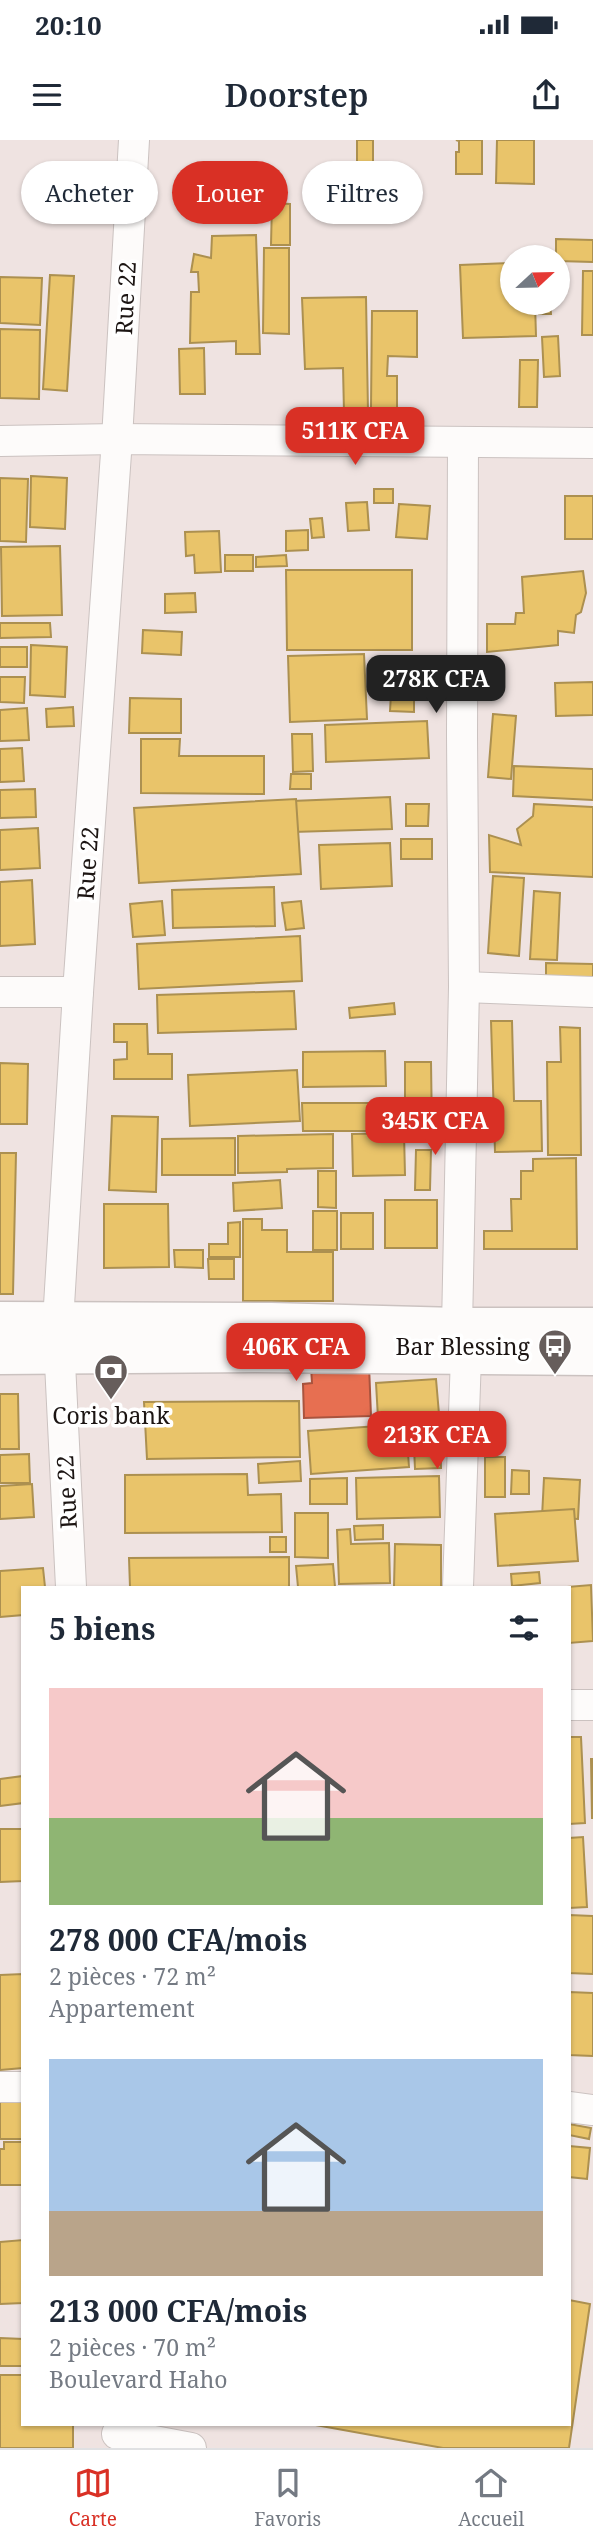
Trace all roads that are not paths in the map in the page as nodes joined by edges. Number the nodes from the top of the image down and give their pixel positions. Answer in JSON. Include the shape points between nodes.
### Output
{"nodes":[{"id":1,"x":134,"y":140,"type":"edge"},
{"id":2,"x":117,"y":439,"type":"junction"},
{"id":3,"x":0,"y":442,"type":"edge"},
{"id":4,"x":463,"y":442,"type":"junction"},
{"id":5,"x":593,"y":443,"type":"edge"},
{"id":6,"x":464,"y":988,"type":"junction"},
{"id":7,"x":0,"y":992,"type":"edge"},
{"id":8,"x":78,"y":992,"type":"junction"},
{"id":9,"x":593,"y":992,"type":"edge"},
{"id":10,"x":0,"y":1321,"type":"edge"},
{"id":11,"x":593,"y":1327,"type":"edge"},
{"id":12,"x":59,"y":1339,"type":"junction"},
{"id":13,"x":461,"y":1341,"type":"junction"},
{"id":14,"x":0,"y":1355,"type":"edge"},
{"id":15,"x":593,"y":1356,"type":"edge"},
{"id":16,"x":71,"y":1586,"type":"edge"},
{"id":17,"x":458,"y":1586,"type":"edge"},
{"id":18,"x":571,"y":1705,"type":"edge"},
{"id":19,"x":593,"y":1705,"type":"edge"},
{"id":20,"x":0,"y":2087,"type":"edge"},
{"id":21,"x":21,"y":2087,"type":"edge"},
{"id":22,"x":571,"y":2106,"type":"edge"},
{"id":23,"x":593,"y":2110,"type":"edge"},
{"id":24,"x":117,"y":2435,"type":"edge"},
{"id":25,"x":191,"y":2448,"type":"edge"}],
"edges":[{"from":1,"to":2,"type":"street","name":"Rue 22"},
{"from":2,"to":3,"type":"street"},
{"from":2,"to":4,"type":"street"},
{"from":2,"to":8,"type":"street","name":"Rue 22"},
{"from":4,"to":5,"type":"street"},
{"from":4,"to":6,"type":"street"},
{"from":6,"to":9,"type":"street"},
{"from":6,"to":13,"type":"street"},
{"from":7,"to":8,"type":"street"},
{"from":8,"to":12,"type":"street","name":"Rue 22"},
{"from":10,"to":12,"type":"main road"},
{"from":11,"to":13,"type":"main road"},
{"from":12,"to":13,"type":"main road","via":[[255,1353]]},
{"from":12,"to":14,"type":"main road"},
{"from":12,"to":16,"type":"street","name":"Rue 22"},
{"from":13,"to":15,"type":"main road"},
{"from":13,"to":17,"type":"street"},
{"from":18,"to":19,"type":"street"},
{"from":20,"to":21,"type":"street"},
{"from":22,"to":23,"type":"street"},
{"from":24,"to":25,"type":"street"}]}
